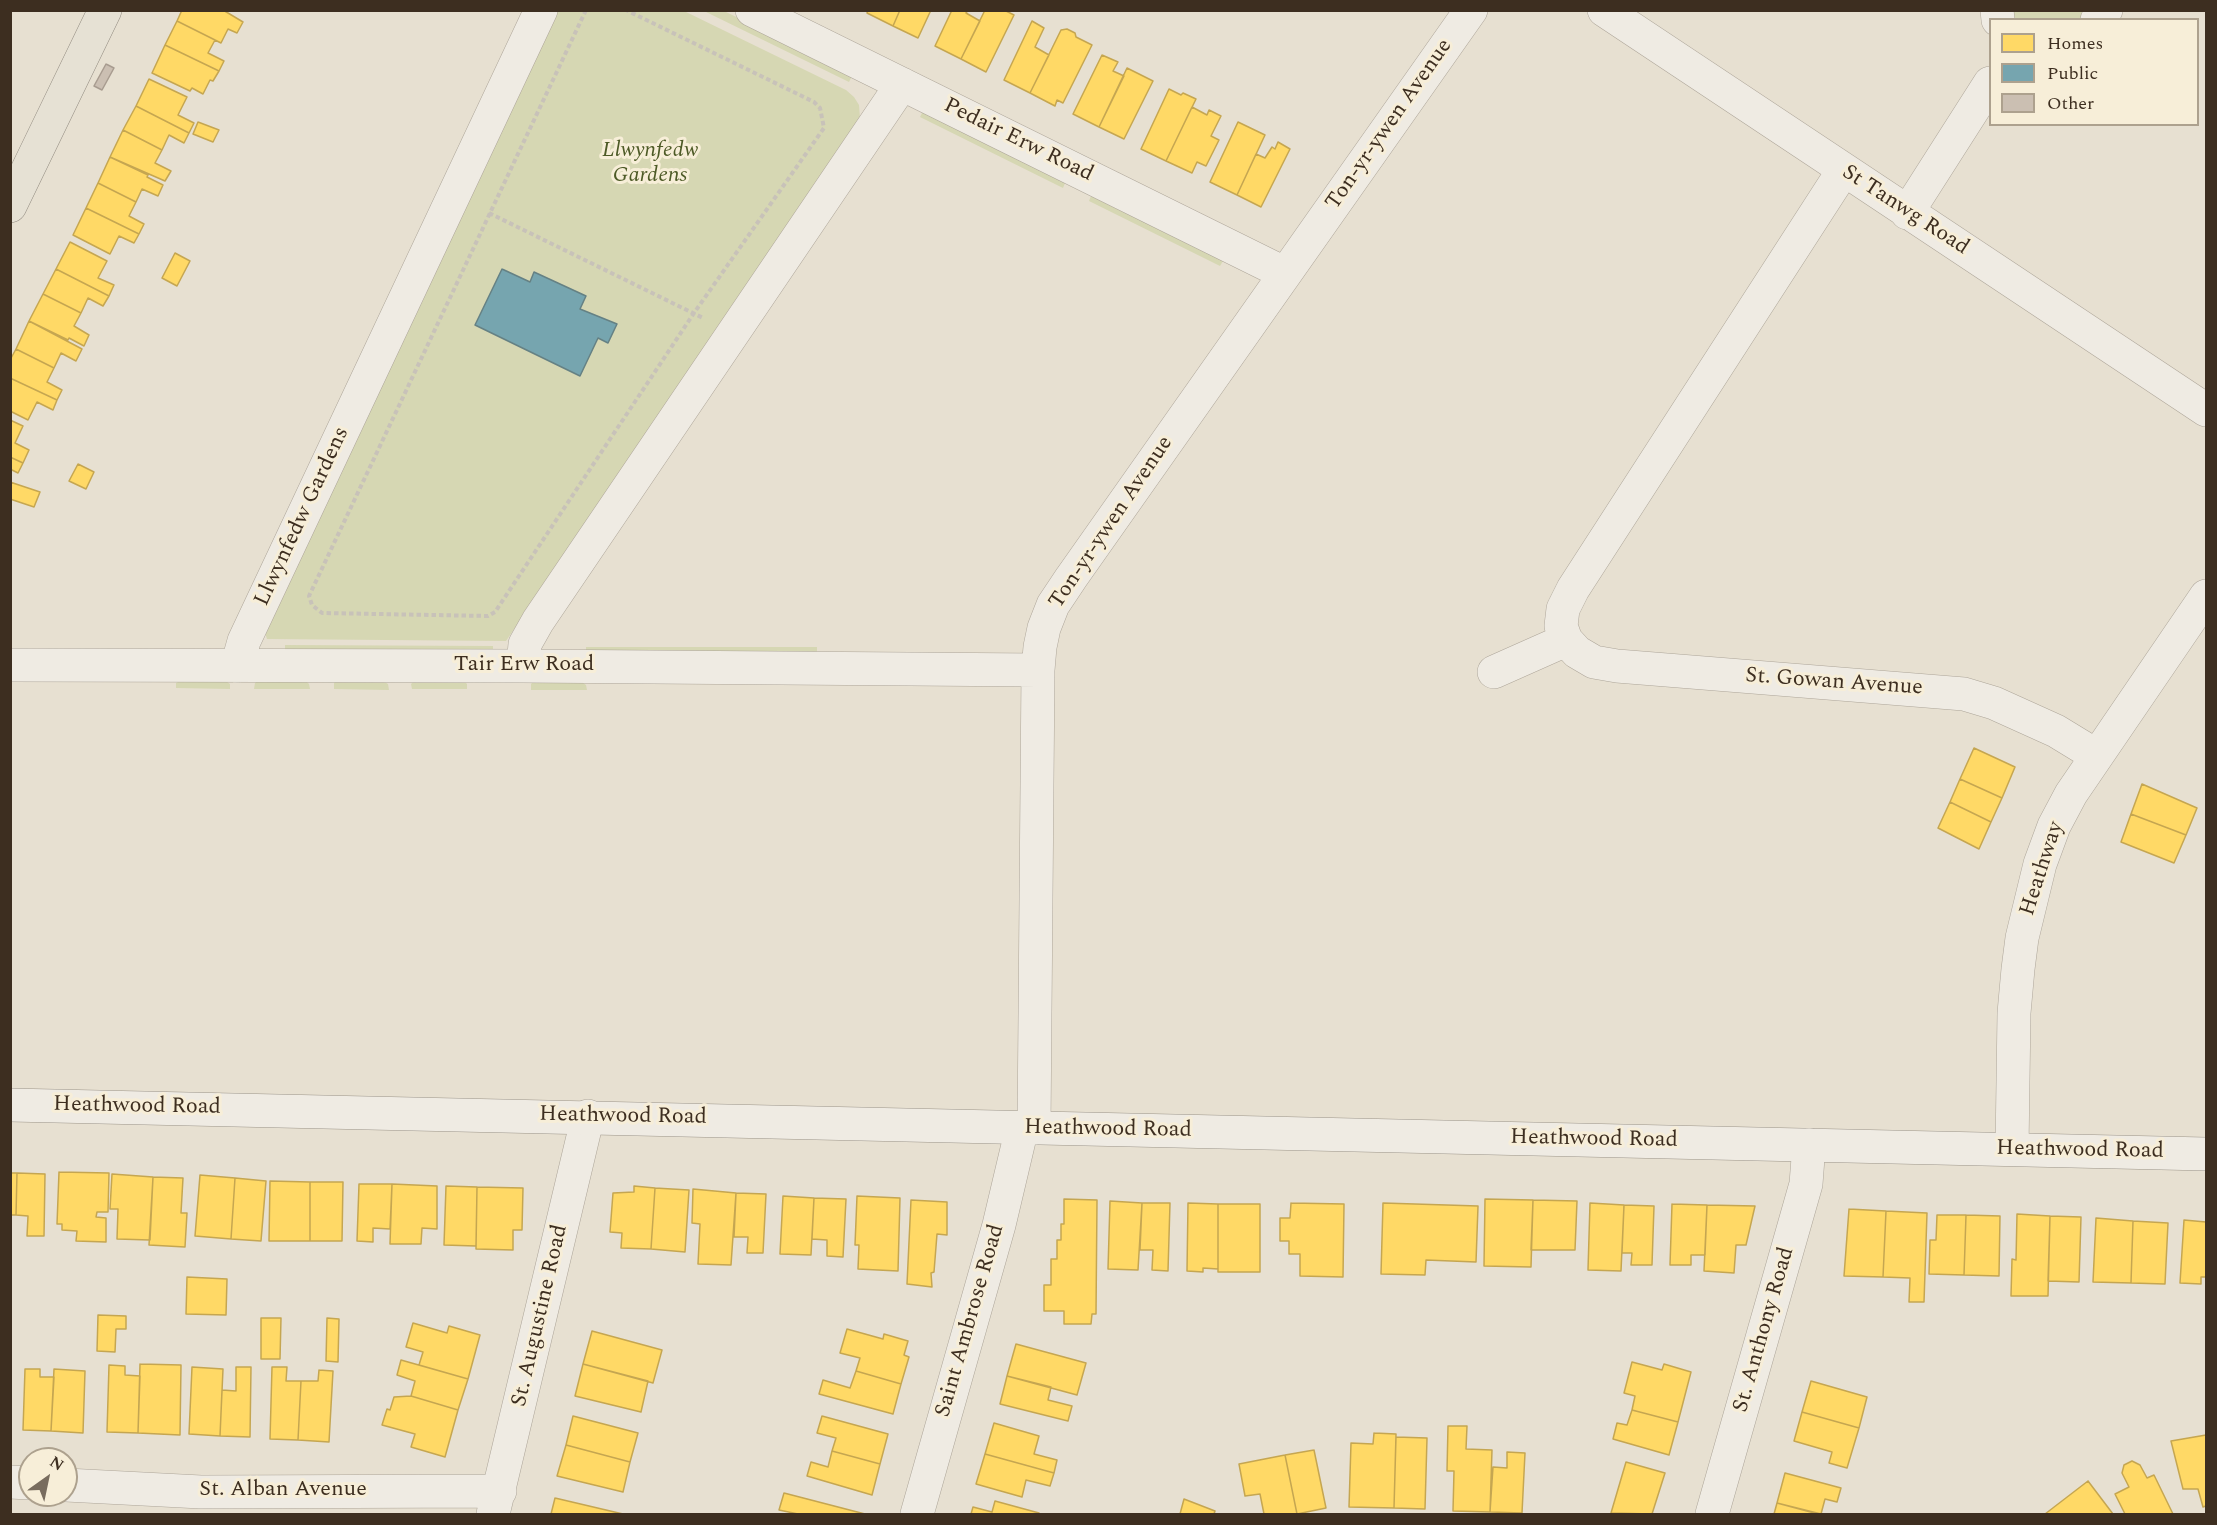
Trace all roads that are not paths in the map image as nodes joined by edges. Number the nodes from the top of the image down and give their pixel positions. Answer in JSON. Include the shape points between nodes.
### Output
{"nodes":[{"id":1,"x":541,"y":10,"type":"edge"},
{"id":2,"x":752,"y":10,"type":"edge"},
{"id":3,"x":1471,"y":10,"type":"edge"},
{"id":4,"x":1604,"y":10,"type":"edge"},
{"id":5,"x":96,"y":13,"type":"edge"},
{"id":6,"x":902,"y":84,"type":"junction"},
{"id":7,"x":1989,"y":85,"type":"edge"},
{"id":8,"x":1843,"y":171,"type":"junction"},
{"id":9,"x":10,"y":206,"type":"edge"},
{"id":10,"x":1907,"y":213,"type":"junction"},
{"id":11,"x":1284,"y":273,"type":"junction"},
{"id":12,"x":2206,"y":410,"type":"edge"},
{"id":13,"x":2206,"y":596,"type":"edge"},
{"id":14,"x":1566,"y":640,"type":"junction"},
{"id":15,"x":10,"y":665,"type":"edge"},
{"id":16,"x":237,"y":666,"type":"junction"},
{"id":17,"x":524,"y":666,"type":"junction"},
{"id":18,"x":1038,"y":670,"type":"junction"},
{"id":19,"x":1494,"y":672,"type":"dead end"},
{"id":20,"x":2097,"y":756,"type":"junction"},
{"id":21,"x":10,"y":1105,"type":"edge"},
{"id":22,"x":588,"y":1116,"type":"junction"},
{"id":23,"x":1028,"y":1128,"type":"junction"},
{"id":24,"x":1809,"y":1144,"type":"junction"},
{"id":25,"x":2012,"y":1149,"type":"junction"},
{"id":26,"x":2206,"y":1154,"type":"edge"},
{"id":27,"x":78,"y":1487,"type":"edge"},
{"id":28,"x":198,"y":1503,"type":"edge"},
{"id":29,"x":496,"y":1503,"type":"edge"},
{"id":30,"x":917,"y":1515,"type":"edge"},
{"id":31,"x":1712,"y":1515,"type":"edge"}],
"edges":[{"from":1,"to":16,"type":"street","name":"Llwynfedw Gardens","via":[[244,641]]},
{"from":2,"to":6,"type":"street","name":"Pedair Erw Road"},
{"from":3,"to":11,"type":"street","name":"Ton-yr-ywen Avenue"},
{"from":4,"to":8,"type":"street","name":"St Tanwg Road"},
{"from":5,"to":9,"type":"main road"},
{"from":6,"to":11,"type":"street","name":"Pedair Erw Road"},
{"from":6,"to":17,"type":"street","via":[[538,621],[525,645]]},
{"from":7,"to":10,"type":"street"},
{"from":8,"to":10,"type":"street","name":"St Tanwg Road"},
{"from":8,"to":14,"type":"street","via":[[1573,589],[1563,609],[1561,626]]},
{"from":10,"to":12,"type":"street","name":"St Tanwg Road"},
{"from":11,"to":18,"type":"street","name":"Ton-yr-ywen Avenue","via":[[1059,596],[1044,628]]},
{"from":13,"to":20,"type":"street","name":"Heathway"},
{"from":14,"to":19,"type":"street"},
{"from":14,"to":20,"type":"street","name":"St. Gowan Avenue","via":[[1594,662],[1617,666],[1964,694],[2056,731]]},
{"from":15,"to":16,"type":"street","name":"Tair Erw Road"},
{"from":16,"to":17,"type":"street","name":"Tair Erw Road"},
{"from":17,"to":18,"type":"street","name":"Tair Erw Road"},
{"from":18,"to":23,"type":"street","name":"Ton-yr-ywen Avenue"},
{"from":20,"to":25,"type":"street","name":"Heathway","via":[[2054,826],[2040,864],[2022,938],[2014,1013]]},
{"from":21,"to":22,"type":"street","name":"Heathwood Road"},
{"from":22,"to":23,"type":"street","name":"Heathwood Road"},
{"from":22,"to":29,"type":"street","name":"St. Augustine Road"},
{"from":23,"to":24,"type":"street","name":"Heathwood Road"},
{"from":23,"to":30,"type":"street","name":"Saint Ambrose Road"},
{"from":24,"to":25,"type":"street","name":"Heathwood Road"},
{"from":24,"to":31,"type":"street","name":"St. Anthony Road","via":[[1806,1184]]},
{"from":25,"to":26,"type":"street","name":"Heathwood Road"},
{"from":27,"to":28,"type":"street","name":"St. Alban Avenue"},
{"from":28,"to":29,"type":"street","name":"St. Alban Avenue"}]}
